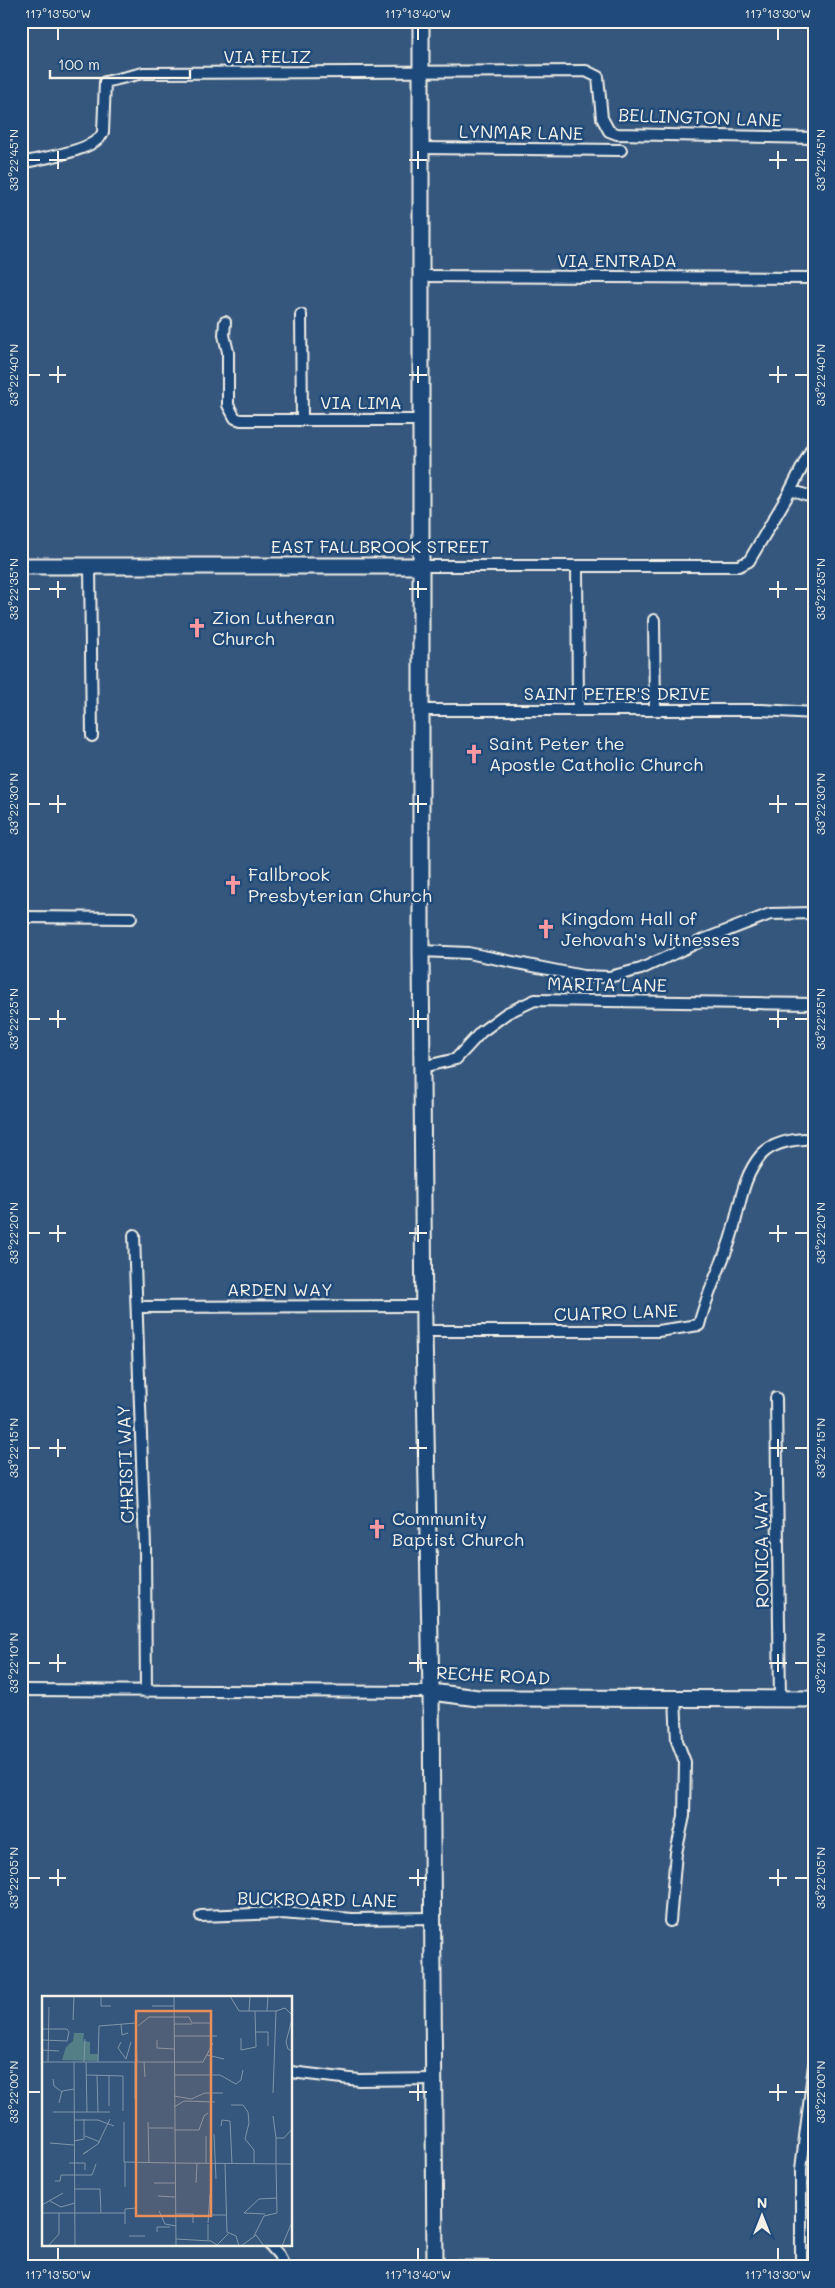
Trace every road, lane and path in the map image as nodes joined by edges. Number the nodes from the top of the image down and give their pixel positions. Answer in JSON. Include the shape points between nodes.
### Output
{"nodes":[{"id":1,"x":421,"y":21,"type":"edge"},
{"id":2,"x":421,"y":72,"type":"junction"},
{"id":3,"x":814,"y":138,"type":"edge"},
{"id":4,"x":421,"y":148,"type":"junction"},
{"id":5,"x":620,"y":150,"type":"dead end"},
{"id":6,"x":21,"y":163,"type":"edge"},
{"id":7,"x":420,"y":276,"type":"junction"},
{"id":8,"x":814,"y":278,"type":"edge"},
{"id":9,"x":301,"y":315,"type":"dead end"},
{"id":10,"x":225,"y":322,"type":"dead end"},
{"id":11,"x":302,"y":420,"type":"junction"},
{"id":12,"x":420,"y":420,"type":"junction"},
{"id":13,"x":814,"y":444,"type":"edge"},
{"id":14,"x":791,"y":490,"type":"junction"},
{"id":15,"x":814,"y":498,"type":"edge"},
{"id":16,"x":21,"y":566,"type":"edge"},
{"id":17,"x":90,"y":566,"type":"junction"},
{"id":18,"x":421,"y":566,"type":"junction"},
{"id":19,"x":577,"y":566,"type":"junction"},
{"id":20,"x":654,"y":620,"type":"dead end"},
{"id":21,"x":421,"y":710,"type":"junction"},
{"id":22,"x":578,"y":710,"type":"junction"},
{"id":23,"x":654,"y":710,"type":"junction"},
{"id":24,"x":814,"y":713,"type":"edge"},
{"id":25,"x":92,"y":736,"type":"dead end"},
{"id":26,"x":814,"y":913,"type":"edge"},
{"id":27,"x":21,"y":917,"type":"edge"},
{"id":28,"x":131,"y":918,"type":"dead end"},
{"id":29,"x":421,"y":951,"type":"junction"},
{"id":30,"x":814,"y":1004,"type":"edge"},
{"id":31,"x":422,"y":1067,"type":"junction"},
{"id":32,"x":804,"y":1139,"type":"dead end"},
{"id":33,"x":134,"y":1235,"type":"dead end"},
{"id":34,"x":424,"y":1306,"type":"junction"},
{"id":35,"x":137,"y":1307,"type":"junction"},
{"id":36,"x":424,"y":1331,"type":"junction"},
{"id":37,"x":776,"y":1398,"type":"dead end"},
{"id":38,"x":21,"y":1690,"type":"edge"},
{"id":39,"x":146,"y":1692,"type":"junction"},
{"id":40,"x":431,"y":1692,"type":"junction"},
{"id":41,"x":675,"y":1698,"type":"junction"},
{"id":42,"x":780,"y":1699,"type":"junction"},
{"id":43,"x":814,"y":1699,"type":"edge"},
{"id":44,"x":201,"y":1916,"type":"dead end"},
{"id":45,"x":432,"y":1918,"type":"junction"},
{"id":46,"x":670,"y":1921,"type":"dead end"},
{"id":47,"x":814,"y":2065,"type":"edge"},
{"id":48,"x":292,"y":2072,"type":"edge"},
{"id":49,"x":434,"y":2079,"type":"junction"},
{"id":50,"x":271,"y":2246,"type":"edge"},
{"id":51,"x":435,"y":2266,"type":"edge"},
{"id":52,"x":284,"y":2267,"type":"edge"},
{"id":53,"x":490,"y":2267,"type":"edge"},
{"id":54,"x":801,"y":2267,"type":"edge"}],
"edges":[{"from":1,"to":2,"type":"main road"},
{"from":2,"to":3,"type":"street","name":"BELLINGTON LANE","via":[[586,71],[598,77],[602,118],[609,131],[617,134]]},
{"from":2,"to":4,"type":"main road"},
{"from":2,"to":6,"type":"street","name":"VIA FELIZ","via":[[143,74],[106,82],[102,138],[92,145]]},
{"from":4,"to":5,"type":"street","name":"LYNMAR LANE"},
{"from":4,"to":7,"type":"main road"},
{"from":7,"to":8,"type":"street","name":"VIA ENTRADA"},
{"from":7,"to":12,"type":"main road"},
{"from":9,"to":11,"type":"street","name":"VIA LIMA"},
{"from":10,"to":11,"type":"street","name":"VIA LIMA","via":[[231,414],[241,420]]},
{"from":11,"to":12,"type":"street","name":"VIA LIMA"},
{"from":12,"to":18,"type":"main road"},
{"from":13,"to":14,"type":"street"},
{"from":14,"to":15,"type":"street"},
{"from":14,"to":19,"type":"street","name":"EAST FALLBROOK STREET","via":[[749,561],[739,566]]},
{"from":16,"to":17,"type":"main road","name":"EAST FALLBROOK STREET"},
{"from":17,"to":18,"type":"main road","name":"EAST FALLBROOK STREET"},
{"from":17,"to":25,"type":"street"},
{"from":18,"to":19,"type":"street","name":"EAST FALLBROOK STREET"},
{"from":18,"to":21,"type":"main road"},
{"from":19,"to":22,"type":"street"},
{"from":20,"to":23,"type":"street"},
{"from":21,"to":22,"type":"street","name":"SAINT PETER'S DRIVE"},
{"from":21,"to":29,"type":"main road"},
{"from":22,"to":23,"type":"street","name":"SAINT PETER'S DRIVE"},
{"from":23,"to":24,"type":"street","name":"SAINT PETER'S DRIVE"},
{"from":26,"to":29,"type":"street","via":[[770,914],[641,969],[609,977],[583,976],[468,953]]},
{"from":27,"to":28,"type":"street"},
{"from":29,"to":31,"type":"main road"},
{"from":30,"to":31,"type":"street","name":"MARITA LANE","via":[[534,1000],[507,1013],[481,1032],[456,1059]]},
{"from":31,"to":34,"type":"main road"},
{"from":32,"to":36,"type":"street","name":"CUATRO LANE","via":[[787,1141],[764,1152],[750,1171],[728,1246],[699,1325],[658,1331]]},
{"from":33,"to":35,"type":"street","name":"CHRISTI WAY"},
{"from":34,"to":35,"type":"street","name":"ARDEN WAY"},
{"from":34,"to":36,"type":"main road"},
{"from":35,"to":39,"type":"street","name":"CHRISTI WAY"},
{"from":36,"to":40,"type":"main road"},
{"from":37,"to":42,"type":"street","name":"RONICA WAY"},
{"from":38,"to":39,"type":"street","name":"RECHE ROAD"},
{"from":39,"to":40,"type":"street","name":"RECHE ROAD"},
{"from":40,"to":41,"type":"main road","name":"RECHE ROAD","via":[[478,1698]]},
{"from":40,"to":45,"type":"main road"},
{"from":41,"to":42,"type":"main road","name":"RECHE ROAD"},
{"from":41,"to":46,"type":"street","via":[[678,1741],[685,1762],[684,1816],[676,1854]]},
{"from":42,"to":43,"type":"main road","name":"RECHE ROAD"},
{"from":44,"to":45,"type":"street","name":"BUCKBOARD LANE","via":[[282,1913],[352,1919]]},
{"from":45,"to":49,"type":"main road"},
{"from":47,"to":54,"type":"street","via":[[801,2169]]},
{"from":48,"to":49,"type":"street","via":[[359,2080]]},
{"from":49,"to":51,"type":"main road"},
{"from":50,"to":52,"type":"street"},
{"from":51,"to":53,"type":"street"}]}
